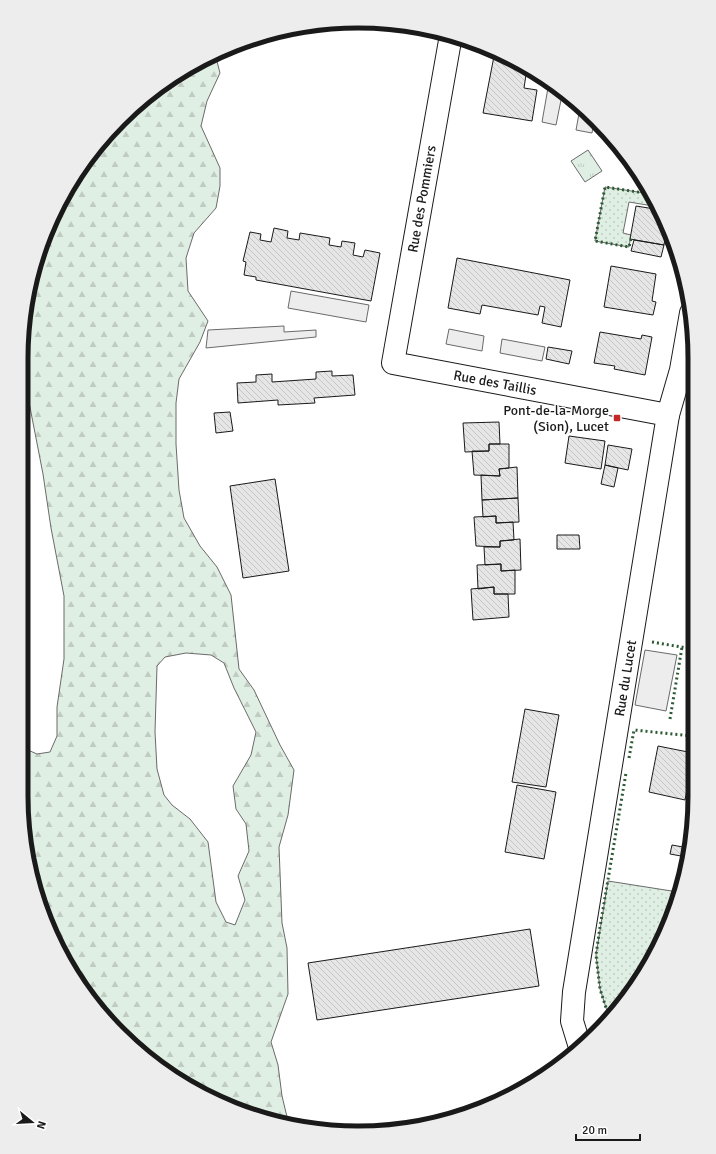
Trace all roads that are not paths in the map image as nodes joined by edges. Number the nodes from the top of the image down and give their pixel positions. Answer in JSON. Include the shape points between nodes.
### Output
{"nodes":[{"id":1,"x":450,"y":41,"type":"edge"},
{"id":2,"x":393,"y":363,"type":"joint"},
{"id":3,"x":688,"y":372,"type":"edge"},
{"id":4,"x":668,"y":415,"type":"junction"},
{"id":5,"x":578,"y":1042,"type":"edge"}],
"edges":[{"from":1,"to":2,"type":"street","name":"Rue des Pommiers"},
{"from":2,"to":4,"type":"street","name":"Rue des Taillis"},
{"from":3,"to":4,"type":"street","name":"Rue du Lucet"},
{"from":4,"to":5,"type":"street","name":"Rue du Lucet","via":[[574,992],[572,1021]]}]}
